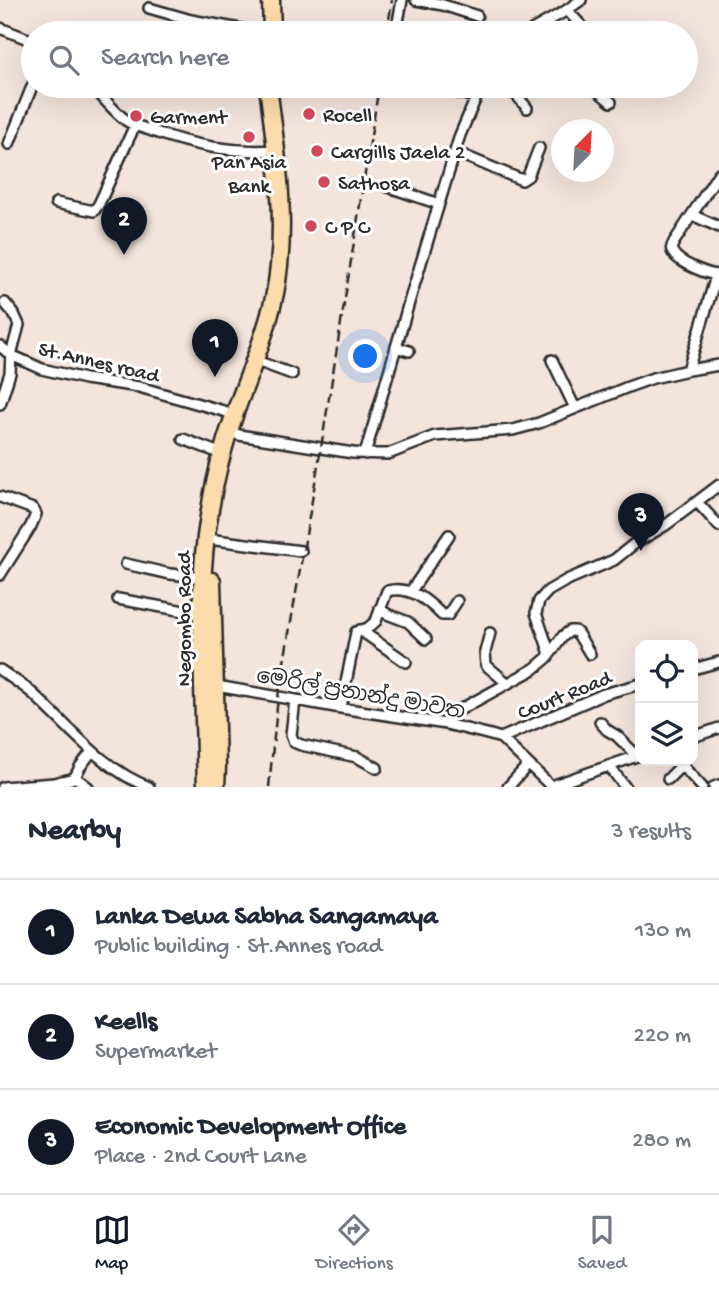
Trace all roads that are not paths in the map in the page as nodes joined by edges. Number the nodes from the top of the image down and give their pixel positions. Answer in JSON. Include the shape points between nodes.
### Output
{"nodes":[{"id":1,"x":262,"y":0,"type":"edge"},
{"id":2,"x":271,"y":0,"type":"edge"},
{"id":3,"x":402,"y":0,"type":"edge"},
{"id":4,"x":416,"y":0,"type":"edge"},
{"id":5,"x":581,"y":0,"type":"edge"},
{"id":6,"x":149,"y":8,"type":"dead end"},
{"id":7,"x":567,"y":10,"type":"junction"},
{"id":8,"x":477,"y":16,"type":"dead end"},
{"id":9,"x":196,"y":21,"type":"edge"},
{"id":10,"x":262,"y":21,"type":"edge"},
{"id":11,"x":272,"y":21,"type":"edge"},
{"id":12,"x":398,"y":21,"type":"edge"},
{"id":13,"x":548,"y":21,"type":"edge"},
{"id":14,"x":577,"y":21,"type":"edge"},
{"id":15,"x":0,"y":28,"type":"edge"},
{"id":16,"x":21,"y":36,"type":"edge"},
{"id":17,"x":27,"y":98,"type":"edge"},
{"id":18,"x":104,"y":98,"type":"edge"},
{"id":19,"x":270,"y":98,"type":"edge"},
{"id":20,"x":279,"y":98,"type":"edge"},
{"id":21,"x":475,"y":98,"type":"edge"},
{"id":22,"x":519,"y":98,"type":"edge"},
{"id":23,"x":606,"y":98,"type":"edge"},
{"id":24,"x":611,"y":102,"type":"dead end"},
{"id":25,"x":527,"y":108,"type":"dead end"},
{"id":26,"x":135,"y":125,"type":"junction"},
{"id":27,"x":9,"y":144,"type":"dead end"},
{"id":28,"x":538,"y":148,"type":"dead end"},
{"id":29,"x":276,"y":150,"type":"junction"},
{"id":30,"x":455,"y":152,"type":"junction"},
{"id":31,"x":719,"y":173,"type":"edge"},
{"id":32,"x":386,"y":186,"type":"dead end"},
{"id":33,"x":56,"y":203,"type":"dead end"},
{"id":34,"x":439,"y":204,"type":"junction"},
{"id":35,"x":692,"y":215,"type":"junction"},
{"id":36,"x":719,"y":227,"type":"edge"},
{"id":37,"x":718,"y":276,"type":"edge"},
{"id":38,"x":5,"y":303,"type":"dead end"},
{"id":39,"x":0,"y":346,"type":"edge"},
{"id":40,"x":396,"y":347,"type":"junction"},
{"id":41,"x":409,"y":351,"type":"dead end"},
{"id":42,"x":11,"y":355,"type":"junction"},
{"id":43,"x":552,"y":360,"type":"dead end"},
{"id":44,"x":262,"y":363,"type":"junction"},
{"id":45,"x":719,"y":365,"type":"edge"},
{"id":46,"x":688,"y":370,"type":"junction"},
{"id":47,"x":292,"y":374,"type":"dead end"},
{"id":48,"x":0,"y":404,"type":"edge"},
{"id":49,"x":575,"y":408,"type":"junction"},
{"id":50,"x":234,"y":414,"type":"junction"},
{"id":51,"x":234,"y":433,"type":"junction"},
{"id":52,"x":183,"y":439,"type":"dead end"},
{"id":53,"x":222,"y":454,"type":"junction"},
{"id":54,"x":365,"y":454,"type":"junction"},
{"id":55,"x":719,"y":485,"type":"edge"},
{"id":56,"x":0,"y":497,"type":"edge"},
{"id":57,"x":697,"y":502,"type":"junction"},
{"id":58,"x":719,"y":526,"type":"edge"},
{"id":59,"x":449,"y":535,"type":"dead end"},
{"id":60,"x":216,"y":540,"type":"junction"},
{"id":61,"x":301,"y":551,"type":"dead end"},
{"id":62,"x":127,"y":565,"type":"dead end"},
{"id":63,"x":0,"y":575,"type":"edge"},
{"id":64,"x":202,"y":577,"type":"junction"},
{"id":65,"x":411,"y":591,"type":"junction"},
{"id":66,"x":118,"y":599,"type":"dead end"},
{"id":67,"x":457,"y":601,"type":"dead end"},
{"id":68,"x":380,"y":608,"type":"junction"},
{"id":69,"x":201,"y":614,"type":"junction"},
{"id":70,"x":360,"y":630,"type":"junction"},
{"id":71,"x":490,"y":633,"type":"dead end"},
{"id":72,"x":426,"y":639,"type":"dead end"},
{"id":73,"x":550,"y":653,"type":"junction"},
{"id":74,"x":590,"y":654,"type":"dead end"},
{"id":75,"x":406,"y":662,"type":"dead end"},
{"id":76,"x":719,"y":662,"type":"edge"},
{"id":77,"x":698,"y":668,"type":"edge"},
{"id":78,"x":0,"y":670,"type":"edge"},
{"id":79,"x":507,"y":683,"type":"junction"},
{"id":80,"x":209,"y":685,"type":"junction"},
{"id":81,"x":635,"y":685,"type":"edge"},
{"id":82,"x":295,"y":700,"type":"junction"},
{"id":83,"x":341,"y":708,"type":"junction"},
{"id":84,"x":600,"y":722,"type":"dead end"},
{"id":85,"x":446,"y":724,"type":"junction"},
{"id":86,"x":719,"y":728,"type":"edge"},
{"id":87,"x":698,"y":735,"type":"edge"},
{"id":88,"x":502,"y":738,"type":"junction"},
{"id":89,"x":92,"y":751,"type":"junction"},
{"id":90,"x":635,"y":753,"type":"edge"},
{"id":91,"x":635,"y":757,"type":"edge"},
{"id":92,"x":528,"y":765,"type":"junction"},
{"id":93,"x":609,"y":766,"type":"junction"},
{"id":94,"x":678,"y":766,"type":"edge"},
{"id":95,"x":683,"y":766,"type":"edge"},
{"id":96,"x":377,"y":768,"type":"dead end"},
{"id":97,"x":75,"y":777,"type":"junction"},
{"id":98,"x":668,"y":779,"type":"dead end"},
{"id":99,"x":719,"y":785,"type":"edge"},
{"id":100,"x":551,"y":786,"type":"edge"},
{"id":101,"x":3,"y":787,"type":"edge"},
{"id":102,"x":88,"y":787,"type":"edge"},
{"id":103,"x":149,"y":787,"type":"edge"},
{"id":104,"x":206,"y":787,"type":"edge"},
{"id":105,"x":216,"y":787,"type":"edge"},
{"id":106,"x":508,"y":787,"type":"edge"},
{"id":107,"x":625,"y":787,"type":"edge"},
{"id":108,"x":702,"y":787,"type":"edge"},
{"id":109,"x":714,"y":787,"type":"edge"}],
"edges":[{"from":1,"to":10,"type":"highway"},
{"from":2,"to":11,"type":"highway"},
{"from":3,"to":12,"type":"street"},
{"from":4,"to":8,"type":"street"},
{"from":5,"to":7,"type":"street"},
{"from":6,"to":9,"type":"street"},
{"from":7,"to":13,"type":"street"},
{"from":7,"to":14,"type":"street"},
{"from":15,"to":16,"type":"street"},
{"from":17,"to":27,"type":"street"},
{"from":18,"to":26,"type":"street"},
{"from":19,"to":29,"type":"highway","name":"Negombo Road"},
{"from":20,"to":44,"type":"highway","name":"Negombo Road","via":[[290,232],[285,285]]},
{"from":21,"to":30,"type":"street"},
{"from":22,"to":25,"type":"street"},
{"from":23,"to":24,"type":"street"},
{"from":26,"to":29,"type":"street","via":[[203,147]]},
{"from":26,"to":33,"type":"street","via":[[94,211]]},
{"from":28,"to":30,"type":"street","via":[[528,176],[522,180]]},
{"from":29,"to":50,"type":"highway","name":"Negombo Road","via":[[282,232],[277,283]]},
{"from":30,"to":34,"type":"street"},
{"from":31,"to":35,"type":"street"},
{"from":32,"to":34,"type":"street"},
{"from":34,"to":40,"type":"street"},
{"from":35,"to":36,"type":"street"},
{"from":35,"to":37,"type":"street","via":[[672,251],[680,260]]},
{"from":37,"to":46,"type":"street"},
{"from":38,"to":42,"type":"street","via":[[19,325]]},
{"from":39,"to":42,"type":"street","name":"St.Annes road"},
{"from":40,"to":41,"type":"street"},
{"from":40,"to":54,"type":"street"},
{"from":42,"to":48,"type":"street"},
{"from":42,"to":50,"type":"street","name":"St.Annes road","via":[[42,369],[139,387]]},
{"from":43,"to":49,"type":"street"},
{"from":44,"to":47,"type":"street"},
{"from":44,"to":51,"type":"highway","name":"Negombo Road"},
{"from":45,"to":46,"type":"street"},
{"from":46,"to":49,"type":"street"},
{"from":49,"to":54,"type":"street","via":[[513,430],[435,436],[388,454]]},
{"from":50,"to":51,"type":"highway","name":"Negombo Road"},
{"from":51,"to":53,"type":"highway","name":"Negombo Road"},
{"from":51,"to":54,"type":"street"},
{"from":51,"to":60,"type":"highway","name":"Negombo Road"},
{"from":52,"to":53,"type":"street"},
{"from":53,"to":64,"type":"highway","name":"Negombo Road","via":[[208,517]]},
{"from":55,"to":57,"type":"street"},
{"from":56,"to":63,"type":"street","via":[[36,514]]},
{"from":57,"to":58,"type":"street"},
{"from":57,"to":73,"type":"street","via":[[614,560],[548,591],[536,613]]},
{"from":59,"to":65,"type":"street"},
{"from":60,"to":61,"type":"street"},
{"from":60,"to":80,"type":"highway","name":"Negombo Road"},
{"from":62,"to":64,"type":"street"},
{"from":64,"to":69,"type":"highway","name":"Negombo Road"},
{"from":65,"to":67,"type":"street","via":[[442,615],[448,615]]},
{"from":65,"to":68,"type":"street","via":[[387,591]]},
{"from":66,"to":69,"type":"street"},
{"from":68,"to":70,"type":"street","via":[[376,621]]},
{"from":68,"to":72,"type":"street","via":[[408,622]]},
{"from":69,"to":80,"type":"highway","name":"Negombo Road"},
{"from":70,"to":75,"type":"street"},
{"from":70,"to":83,"type":"street"},
{"from":71,"to":79,"type":"street","via":[[485,665]]},
{"from":73,"to":74,"type":"street","via":[[563,636],[575,631]]},
{"from":73,"to":79,"type":"street"},
{"from":76,"to":77,"type":"street"},
{"from":78,"to":89,"type":"street"},
{"from":79,"to":85,"type":"street","via":[[452,714]]},
{"from":80,"to":82,"type":"street","name":"මෙරිල් ප්‍රනාන්දු මාවත"},
{"from":80,"to":104,"type":"highway","name":"Negombo Road"},
{"from":80,"to":105,"type":"highway","name":"Negombo Road"},
{"from":81,"to":88,"type":"street","name":"Court Road"},
{"from":82,"to":83,"type":"street","name":"මෙරිල් ප්‍රනාන්දු මාවත"},
{"from":82,"to":96,"type":"street","via":[[294,742],[356,757]]},
{"from":83,"to":85,"type":"street","name":"මෙරිල් ප්‍රනාන්දු මාවත"},
{"from":84,"to":90,"type":"street"},
{"from":85,"to":88,"type":"street","name":"මෙරිල් ප්‍රනාන්දු මාවත"},
{"from":86,"to":87,"type":"street"},
{"from":88,"to":92,"type":"street"},
{"from":89,"to":97,"type":"street"},
{"from":89,"to":103,"type":"street"},
{"from":91,"to":93,"type":"street"},
{"from":92,"to":100,"type":"street"},
{"from":92,"to":106,"type":"street"},
{"from":93,"to":100,"type":"street"},
{"from":93,"to":107,"type":"street"},
{"from":94,"to":98,"type":"street"},
{"from":95,"to":108,"type":"street"},
{"from":97,"to":101,"type":"street"},
{"from":97,"to":102,"type":"street"},
{"from":99,"to":109,"type":"street"}]}
